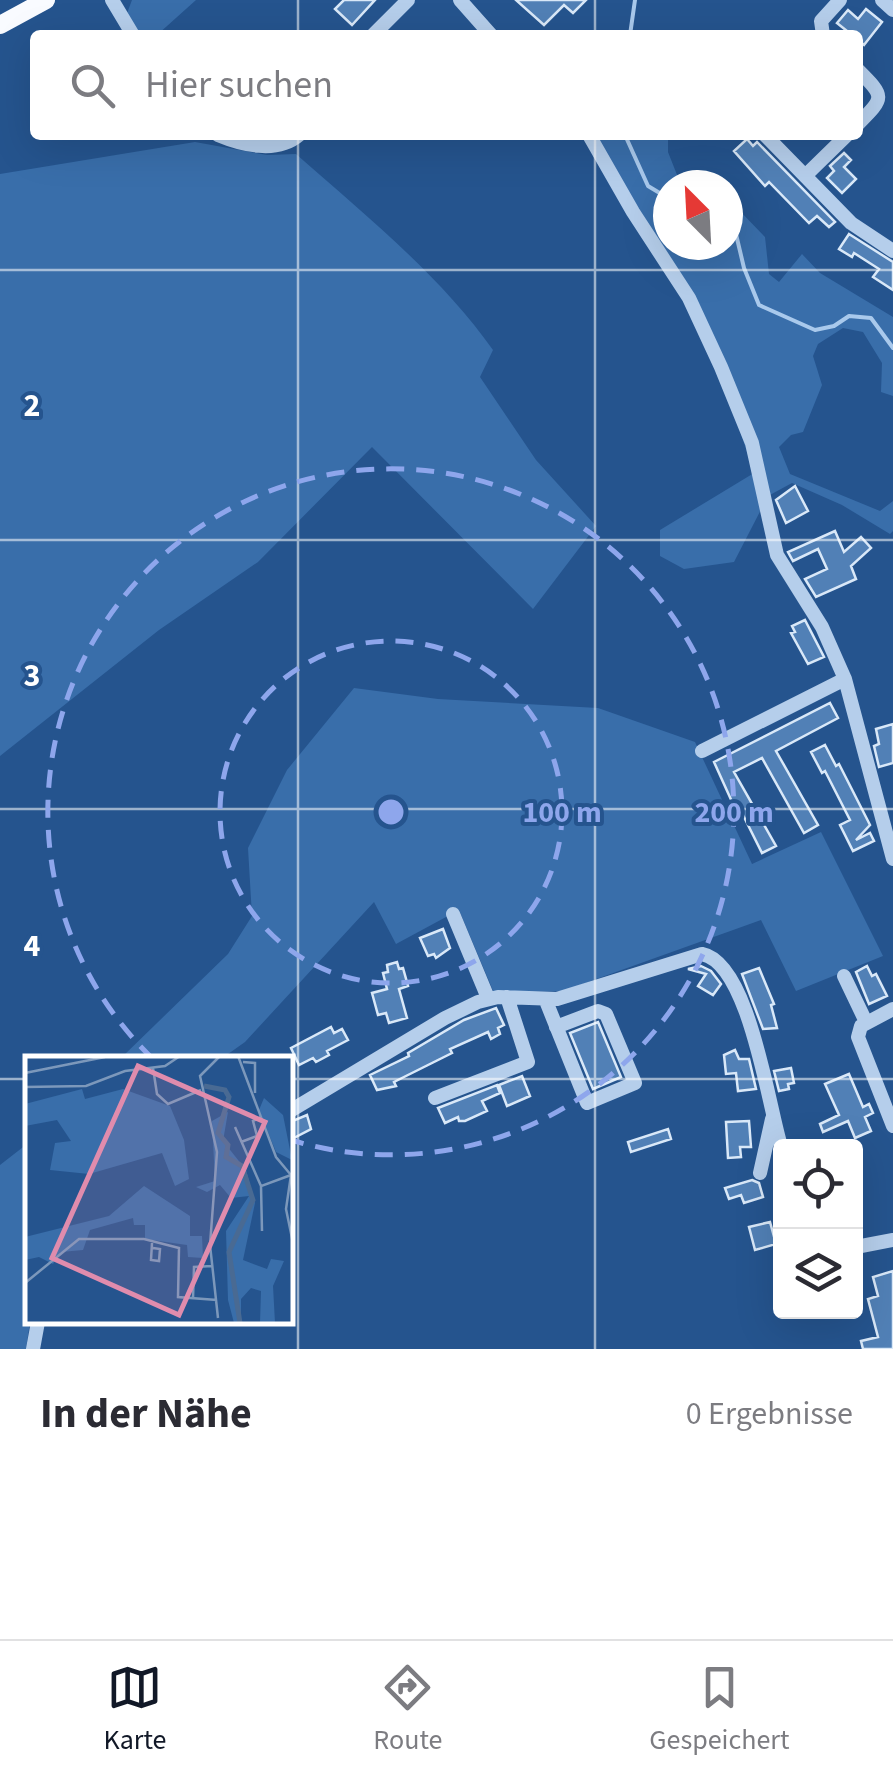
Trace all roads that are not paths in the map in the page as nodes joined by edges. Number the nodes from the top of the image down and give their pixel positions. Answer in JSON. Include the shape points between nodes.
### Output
{"nodes":[{"id":1,"x":46,"y":0,"type":"edge"},
{"id":2,"x":112,"y":0,"type":"edge"},
{"id":3,"x":408,"y":0,"type":"edge"},
{"id":4,"x":460,"y":0,"type":"edge"},
{"id":5,"x":840,"y":0,"type":"edge"},
{"id":6,"x":882,"y":0,"type":"edge"},
{"id":7,"x":893,"y":10,"type":"edge"},
{"id":8,"x":0,"y":25,"type":"edge"},
{"id":9,"x":130,"y":30,"type":"edge"},
{"id":10,"x":378,"y":30,"type":"edge"},
{"id":11,"x":485,"y":30,"type":"edge"},
{"id":12,"x":822,"y":30,"type":"edge"},
{"id":13,"x":863,"y":75,"type":"edge"},
{"id":14,"x":863,"y":119,"type":"edge"},
{"id":15,"x":230,"y":140,"type":"edge"},
{"id":16,"x":289,"y":140,"type":"edge"},
{"id":17,"x":592,"y":140,"type":"edge"},
{"id":18,"x":770,"y":140,"type":"edge"},
{"id":19,"x":842,"y":140,"type":"edge"},
{"id":20,"x":806,"y":176,"type":"junction"},
{"id":21,"x":893,"y":251,"type":"edge"},
{"id":22,"x":845,"y":679,"type":"junction"},
{"id":23,"x":702,"y":751,"type":"dead end"},
{"id":24,"x":893,"y":859,"type":"edge"},
{"id":25,"x":453,"y":914,"type":"dead end"},
{"id":26,"x":844,"y":976,"type":"dead end"},
{"id":27,"x":506,"y":997,"type":"junction"},
{"id":28,"x":488,"y":998,"type":"junction"},
{"id":29,"x":546,"y":1001,"type":"junction"},
{"id":30,"x":893,"y":1009,"type":"edge"},
{"id":31,"x":866,"y":1022,"type":"junction"},
{"id":32,"x":556,"y":1027,"type":"junction"},
{"id":33,"x":435,"y":1098,"type":"dead end"},
{"id":34,"x":292,"y":1110,"type":"edge"},
{"id":35,"x":773,"y":1119,"type":"junction"},
{"id":36,"x":893,"y":1126,"type":"edge"},
{"id":37,"x":779,"y":1139,"type":"edge"},
{"id":38,"x":760,"y":1173,"type":"dead end"},
{"id":39,"x":893,"y":1240,"type":"edge"},
{"id":40,"x":863,"y":1246,"type":"edge"},
{"id":41,"x":38,"y":1324,"type":"edge"},
{"id":42,"x":33,"y":1349,"type":"edge"}],
"edges":[{"from":1,"to":8,"type":"main road"},
{"from":2,"to":9,"type":"street"},
{"from":3,"to":10,"type":"street"},
{"from":4,"to":11,"type":"street"},
{"from":5,"to":12,"type":"street","via":[[821,20]]},
{"from":6,"to":7,"type":"street"},
{"from":13,"to":14,"type":"street","via":[[880,98]]},
{"from":15,"to":16,"type":"street","via":[[276,147]]},
{"from":17,"to":22,"type":"street","via":[[689,298],[752,443],[776,555],[822,627]]},
{"from":18,"to":20,"type":"street"},
{"from":19,"to":20,"type":"street"},
{"from":20,"to":21,"type":"street","via":[[851,223]]},
{"from":22,"to":23,"type":"street"},
{"from":22,"to":24,"type":"street"},
{"from":25,"to":28,"type":"street"},
{"from":26,"to":31,"type":"street"},
{"from":27,"to":28,"type":"street"},
{"from":27,"to":29,"type":"street"},
{"from":27,"to":33,"type":"street","via":[[528,1062]]},
{"from":28,"to":34,"type":"street"},
{"from":29,"to":32,"type":"street"},
{"from":29,"to":35,"type":"street","via":[[694,954],[710,956],[737,987]]},
{"from":30,"to":31,"type":"street"},
{"from":31,"to":36,"type":"street","via":[[858,1031],[860,1045]]},
{"from":32,"to":32,"type":"street","via":[[587,1102],[635,1084],[606,1014]]},
{"from":35,"to":37,"type":"street"},
{"from":35,"to":38,"type":"street"},
{"from":39,"to":40,"type":"street"},
{"from":41,"to":42,"type":"street"}]}
